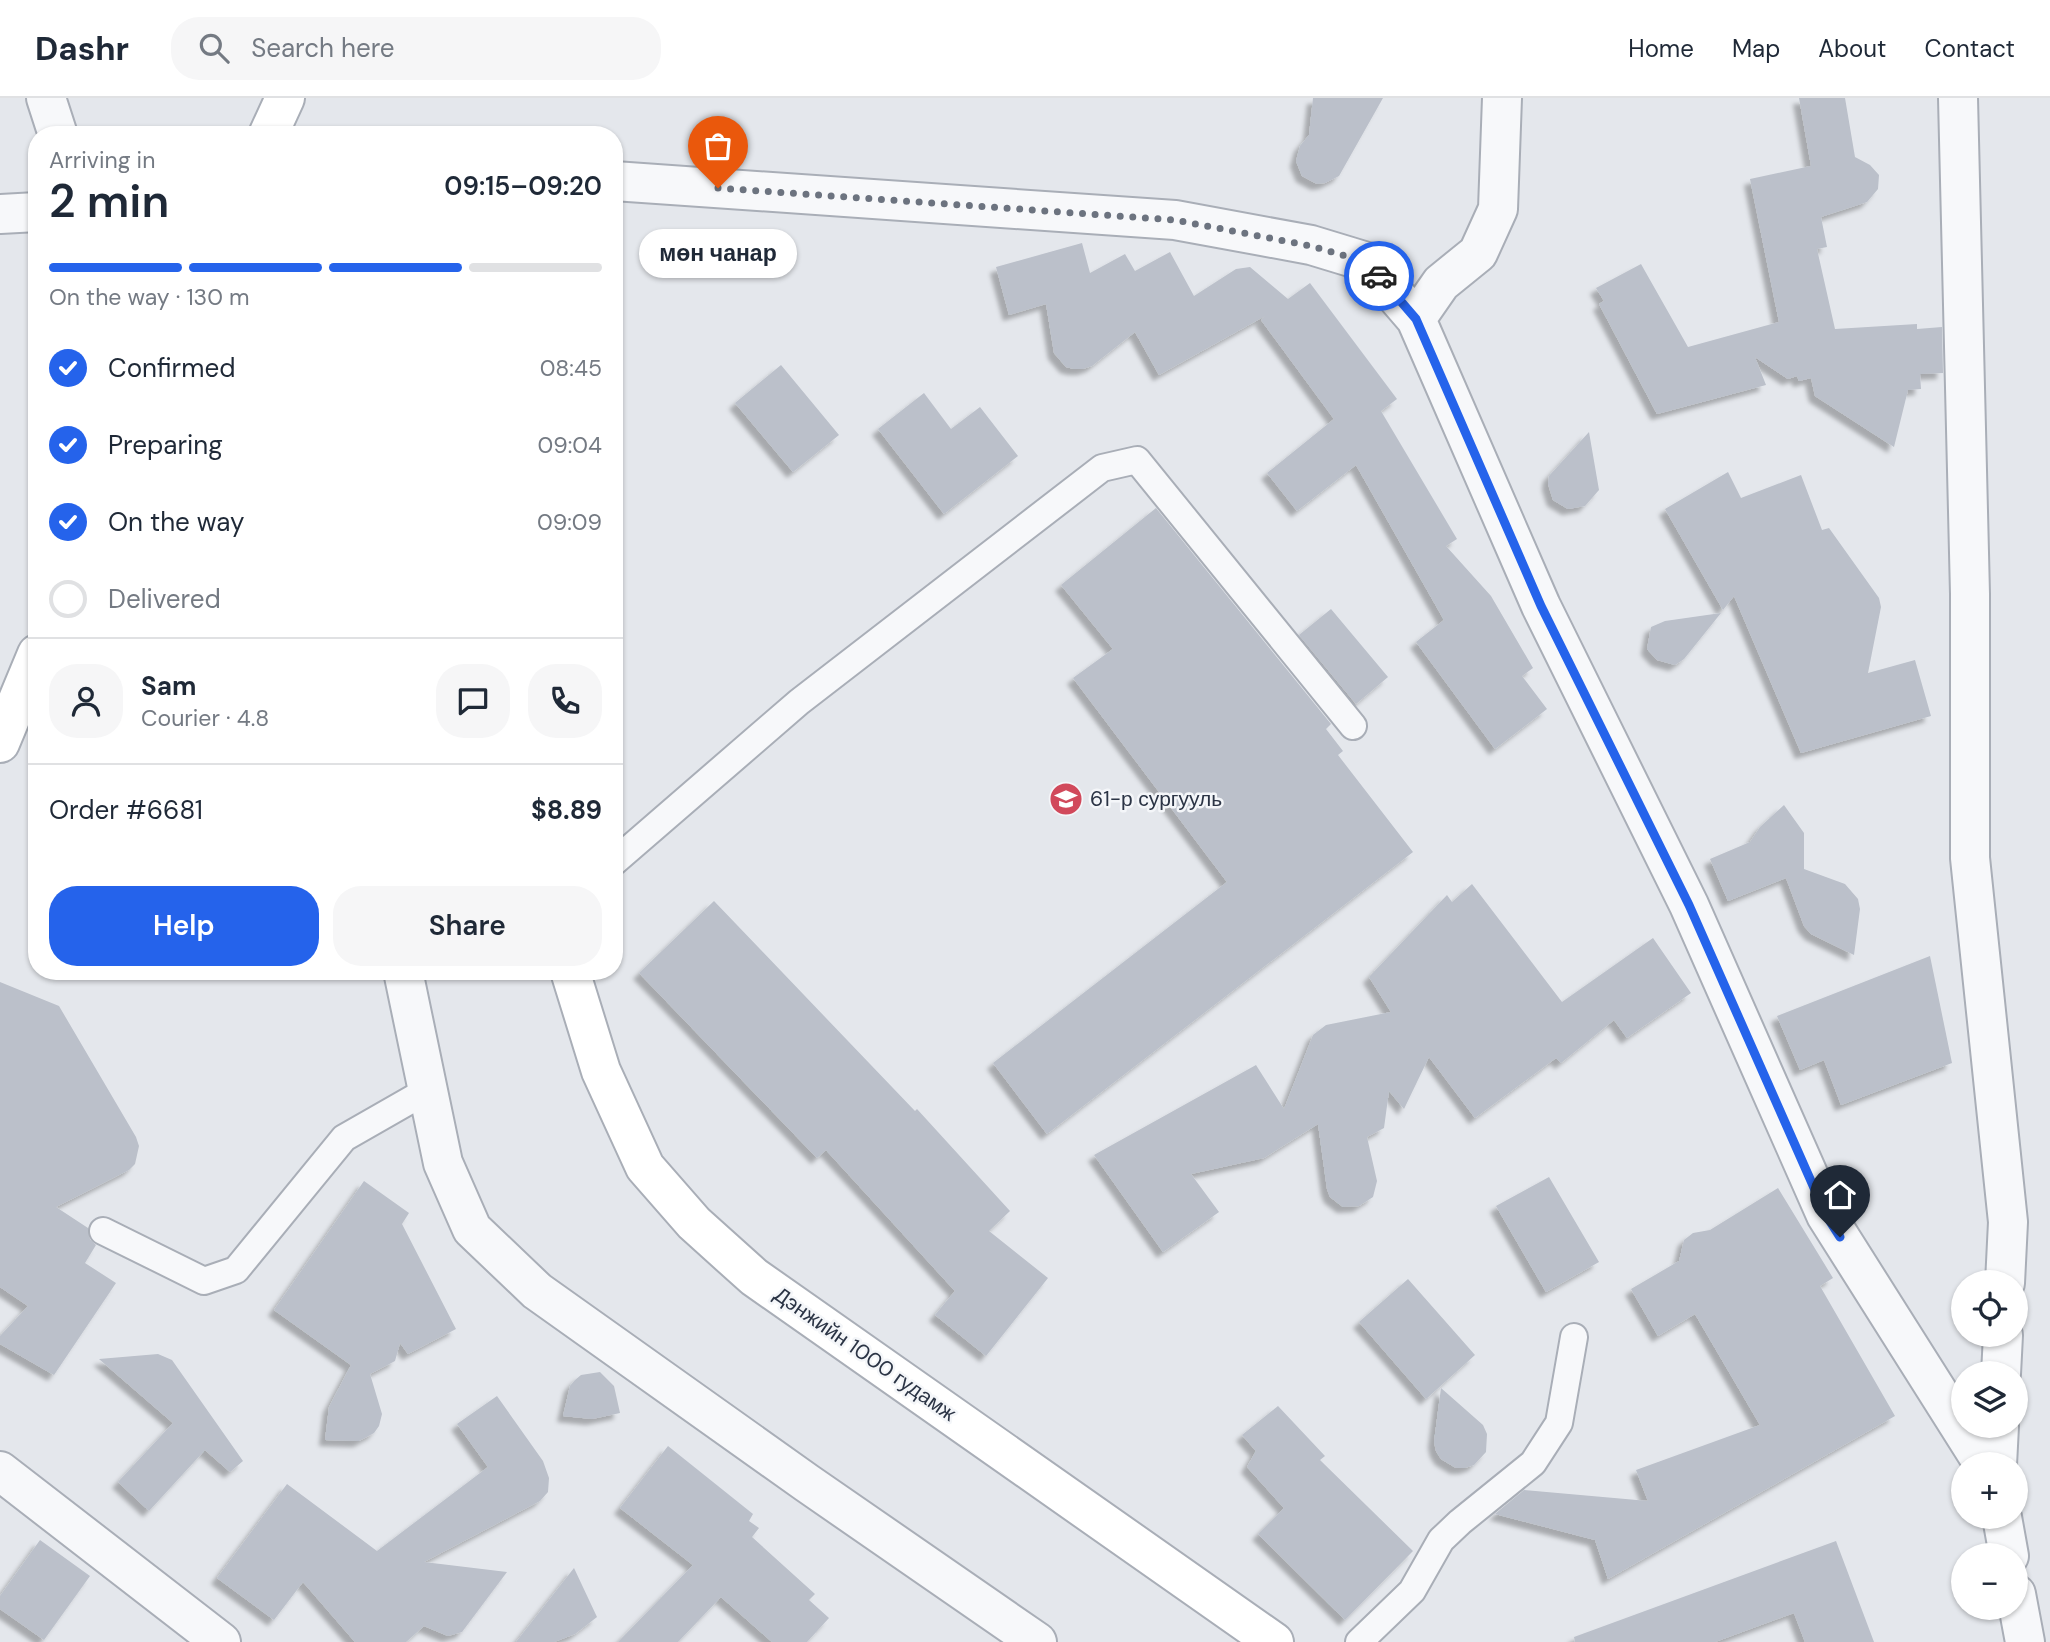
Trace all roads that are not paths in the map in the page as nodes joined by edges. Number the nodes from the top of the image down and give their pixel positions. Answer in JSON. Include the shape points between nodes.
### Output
{"nodes":[{"id":1,"x":46,"y":98,"type":"edge"},
{"id":2,"x":285,"y":98,"type":"edge"},
{"id":3,"x":1502,"y":98,"type":"edge"},
{"id":4,"x":1958,"y":98,"type":"edge"},
{"id":5,"x":55,"y":126,"type":"edge"},
{"id":6,"x":273,"y":126,"type":"edge"},
{"id":7,"x":623,"y":182,"type":"edge"},
{"id":8,"x":28,"y":212,"type":"edge"},
{"id":9,"x":0,"y":214,"type":"edge"},
{"id":10,"x":1416,"y":319,"type":"junction"},
{"id":11,"x":28,"y":676,"type":"edge"},
{"id":12,"x":1353,"y":726,"type":"dead end"},
{"id":13,"x":0,"y":743,"type":"edge"},
{"id":14,"x":623,"y":854,"type":"edge"},
{"id":15,"x":405,"y":980,"type":"edge"},
{"id":16,"x":573,"y":980,"type":"edge"},
{"id":17,"x":428,"y":1090,"type":"junction"},
{"id":18,"x":103,"y":1231,"type":"dead end"},
{"id":19,"x":2006,"y":1270,"type":"edge"},
{"id":20,"x":1574,"y":1337,"type":"dead end"},
{"id":21,"x":1976,"y":1452,"type":"edge"},
{"id":22,"x":0,"y":1471,"type":"edge"},
{"id":23,"x":2021,"y":1620,"type":"edge"},
{"id":24,"x":221,"y":1642,"type":"edge"},
{"id":25,"x":1037,"y":1642,"type":"edge"},
{"id":26,"x":1274,"y":1642,"type":"edge"},
{"id":27,"x":1359,"y":1642,"type":"edge"},
{"id":28,"x":2025,"y":1642,"type":"edge"}],
"edges":[{"from":1,"to":5,"type":"street"},
{"from":2,"to":6,"type":"street"},
{"from":3,"to":10,"type":"street","via":[[1498,209],[1478,253],[1441,283]]},
{"from":4,"to":19,"type":"street","via":[[1970,594],[1970,858],[2008,1222]]},
{"from":7,"to":10,"type":"street","via":[[1175,220],[1311,246],[1367,262]]},
{"from":8,"to":9,"type":"street"},
{"from":10,"to":21,"type":"street","via":[[1541,606],[1689,905],[1826,1215]]},
{"from":11,"to":13,"type":"street"},
{"from":12,"to":14,"type":"lane","via":[[1137,460],[1102,468],[799,702]]},
{"from":15,"to":17,"type":"street"},
{"from":16,"to":26,"type":"street","name":"Дэнжийн 1000 гудамж","via":[[601,1071],[645,1167],[694,1223],[754,1277]]},
{"from":17,"to":18,"type":"lane","via":[[344,1138],[236,1270],[204,1281]]},
{"from":17,"to":25,"type":"street","via":[[443,1163],[472,1229],[537,1291]]},
{"from":20,"to":27,"type":"lane","via":[[1559,1423],[1533,1463],[1441,1540],[1412,1591]]},
{"from":22,"to":24,"type":"street"},
{"from":23,"to":28,"type":"street"}]}
